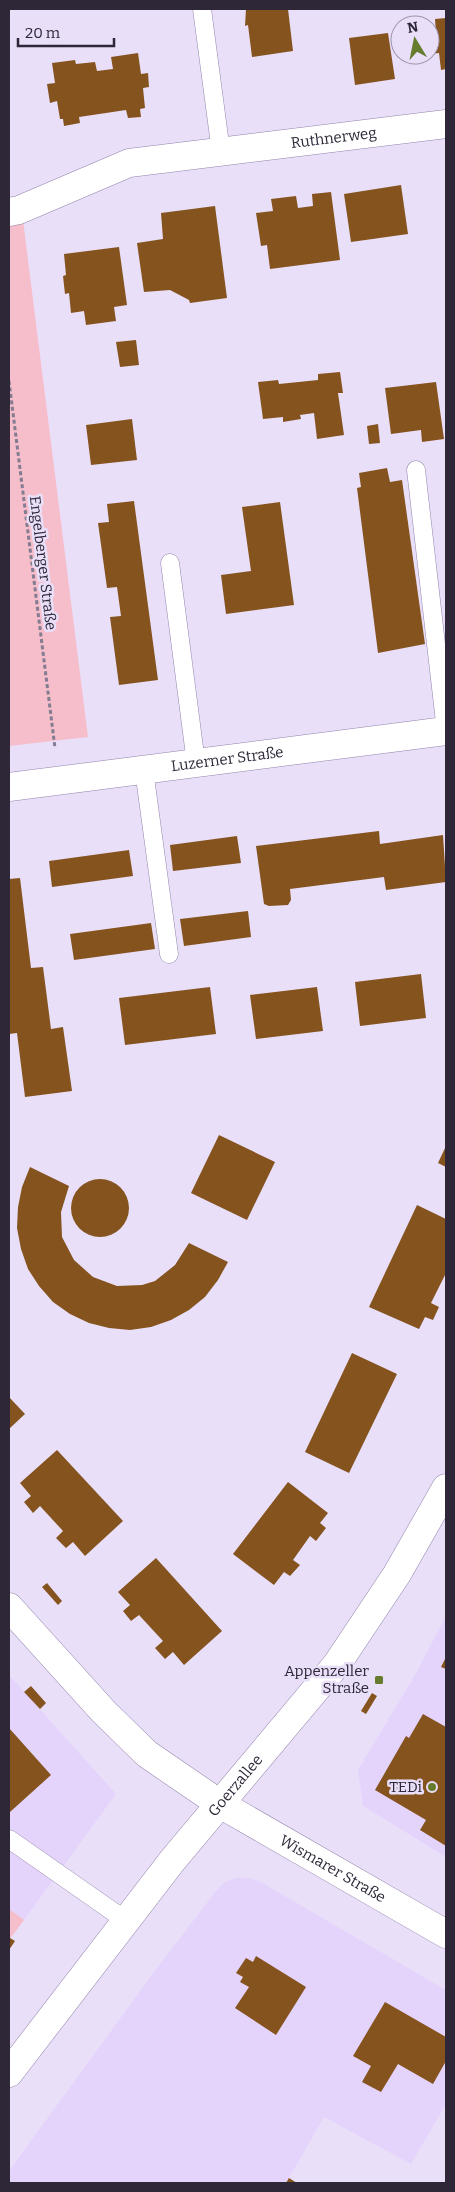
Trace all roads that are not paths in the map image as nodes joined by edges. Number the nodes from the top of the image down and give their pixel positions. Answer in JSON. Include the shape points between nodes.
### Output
{"nodes":[{"id":1,"x":202,"y":9,"type":"edge"},
{"id":2,"x":446,"y":124,"type":"edge"},
{"id":3,"x":221,"y":152,"type":"junction"},
{"id":4,"x":9,"y":212,"type":"edge"},
{"id":5,"x":416,"y":470,"type":"dead end"},
{"id":6,"x":170,"y":563,"type":"dead end"},
{"id":7,"x":446,"y":731,"type":"edge"},
{"id":8,"x":196,"y":763,"type":"junction"},
{"id":9,"x":144,"y":770,"type":"junction"},
{"id":10,"x":9,"y":787,"type":"edge"},
{"id":11,"x":169,"y":954,"type":"dead end"},
{"id":12,"x":446,"y":1488,"type":"edge"},
{"id":13,"x":9,"y":1607,"type":"edge"},
{"id":14,"x":220,"y":1804,"type":"junction"},
{"id":15,"x":9,"y":1839,"type":"edge"},
{"id":16,"x":125,"y":1920,"type":"junction"},
{"id":17,"x":446,"y":1934,"type":"edge"},
{"id":18,"x":9,"y":2073,"type":"edge"}],
"edges":[{"from":1,"to":3,"type":"lane"},
{"from":2,"to":3,"type":"street","name":"Ruthnerweg"},
{"from":3,"to":4,"type":"street","name":"Ruthnerweg","via":[[129,163]]},
{"from":5,"to":7,"type":"lane"},
{"from":6,"to":8,"type":"lane"},
{"from":7,"to":8,"type":"street","name":"Luzerner Straße"},
{"from":8,"to":9,"type":"street","name":"Luzerner Straße"},
{"from":9,"to":10,"type":"street","name":"Luzerner Straße"},
{"from":9,"to":11,"type":"lane"},
{"from":12,"to":14,"type":"street","name":"Goerzallee","via":[[397,1574],[337,1664]]},
{"from":13,"to":14,"type":"street","via":[[96,1704],[148,1754]]},
{"from":14,"to":16,"type":"street","name":"Goerzallee"},
{"from":14,"to":17,"type":"street","name":"Wismarer Straße"},
{"from":15,"to":16,"type":"lane"},
{"from":16,"to":18,"type":"street","name":"Goerzallee"}]}
